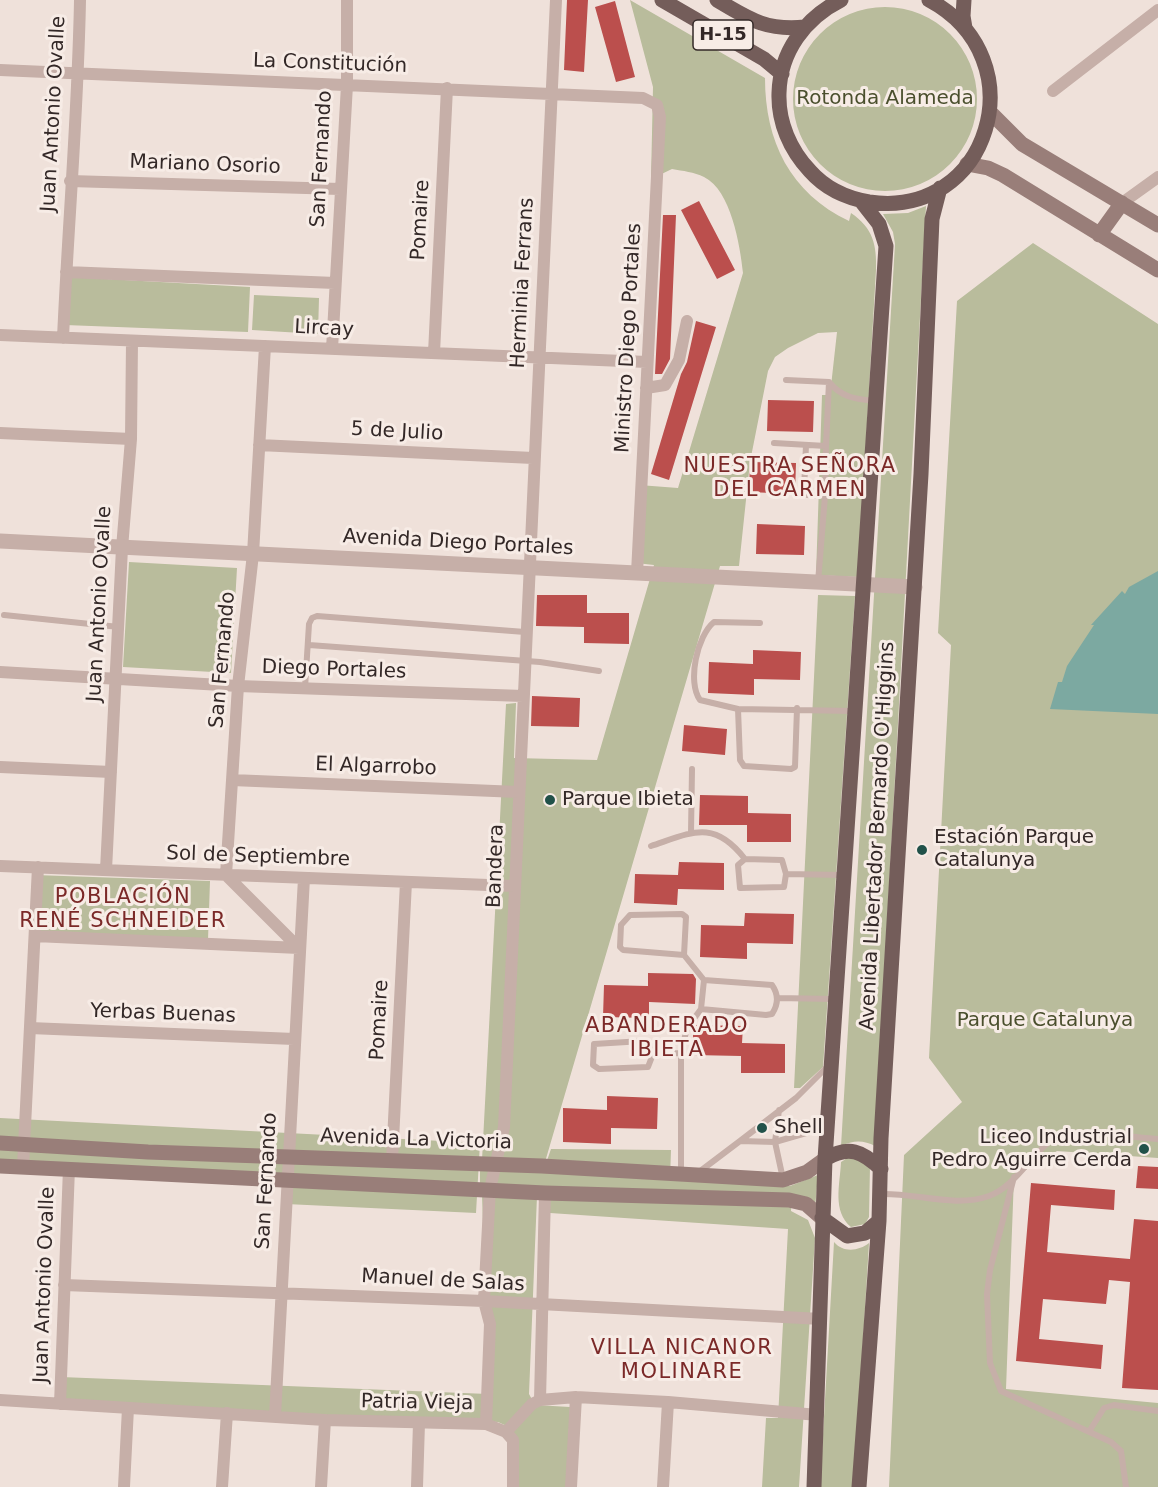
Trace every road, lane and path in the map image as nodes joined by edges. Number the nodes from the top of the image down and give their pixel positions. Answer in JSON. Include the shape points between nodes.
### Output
{"nodes":[{"id":1,"x":80,"y":0,"type":"edge"},
{"id":2,"x":347,"y":0,"type":"edge"},
{"id":3,"x":556,"y":0,"type":"edge"},
{"id":4,"x":662,"y":0,"type":"edge"},
{"id":5,"x":717,"y":0,"type":"edge"},
{"id":6,"x":842,"y":0,"type":"edge"},
{"id":7,"x":929,"y":0,"type":"edge"},
{"id":8,"x":964,"y":0,"type":"edge"},
{"id":9,"x":1158,"y":10,"type":"edge"},
{"id":10,"x":805,"y":27,"type":"junction"},
{"id":11,"x":965,"y":28,"type":"junction"},
{"id":12,"x":0,"y":70,"type":"edge"},
{"id":13,"x":79,"y":74,"type":"junction"},
{"id":14,"x":782,"y":74,"type":"junction"},
{"id":15,"x":347,"y":85,"type":"junction"},
{"id":16,"x":447,"y":88,"type":"junction"},
{"id":17,"x":1053,"y":91,"type":"dead end"},
{"id":18,"x":552,"y":95,"type":"junction"},
{"id":19,"x":657,"y":105,"type":"joint"},
{"id":20,"x":990,"y":112,"type":"junction"},
{"id":21,"x":967,"y":164,"type":"junction"},
{"id":22,"x":1158,"y":177,"type":"edge"},
{"id":23,"x":70,"y":181,"type":"junction"},
{"id":24,"x":940,"y":188,"type":"junction"},
{"id":25,"x":340,"y":189,"type":"junction"},
{"id":26,"x":861,"y":201,"type":"junction"},
{"id":27,"x":1122,"y":203,"type":"junction"},
{"id":28,"x":1158,"y":225,"type":"edge"},
{"id":29,"x":1099,"y":235,"type":"junction"},
{"id":30,"x":1158,"y":270,"type":"edge"},
{"id":31,"x":66,"y":272,"type":"junction"},
{"id":32,"x":334,"y":283,"type":"junction"},
{"id":33,"x":687,"y":321,"type":"dead end"},
{"id":34,"x":0,"y":335,"type":"edge"},
{"id":35,"x":63,"y":338,"type":"junction"},
{"id":36,"x":132,"y":340,"type":"junction"},
{"id":37,"x":265,"y":346,"type":"junction"},
{"id":38,"x":332,"y":349,"type":"junction"},
{"id":39,"x":435,"y":353,"type":"junction"},
{"id":40,"x":538,"y":357,"type":"junction"},
{"id":41,"x":647,"y":362,"type":"junction"},
{"id":42,"x":786,"y":380,"type":"dead end"},
{"id":43,"x":829,"y":382,"type":"junction"},
{"id":44,"x":646,"y":388,"type":"junction"},
{"id":45,"x":877,"y":402,"type":"junction"},
{"id":46,"x":0,"y":433,"type":"edge"},
{"id":47,"x":131,"y":439,"type":"junction"},
{"id":48,"x":774,"y":443,"type":"dead end"},
{"id":49,"x":259,"y":445,"type":"junction"},
{"id":50,"x":806,"y":445,"type":"junction"},
{"id":51,"x":826,"y":446,"type":"junction"},
{"id":52,"x":533,"y":458,"type":"junction"},
{"id":53,"x":825,"y":496,"type":"junction"},
{"id":54,"x":0,"y":541,"type":"edge"},
{"id":55,"x":122,"y":548,"type":"junction"},
{"id":56,"x":253,"y":554,"type":"junction"},
{"id":57,"x":528,"y":568,"type":"junction"},
{"id":58,"x":637,"y":573,"type":"junction"},
{"id":59,"x":818,"y":582,"type":"junction"},
{"id":60,"x":863,"y":585,"type":"junction"},
{"id":61,"x":915,"y":587,"type":"junction"},
{"id":62,"x":4,"y":615,"type":"dead end"},
{"id":63,"x":759,"y":623,"type":"dead end"},
{"id":64,"x":119,"y":627,"type":"junction"},
{"id":65,"x":525,"y":632,"type":"junction"},
{"id":66,"x":309,"y":645,"type":"junction"},
{"id":67,"x":524,"y":660,"type":"junction"},
{"id":68,"x":599,"y":671,"type":"dead end"},
{"id":69,"x":0,"y":672,"type":"edge"},
{"id":70,"x":115,"y":679,"type":"junction"},
{"id":71,"x":238,"y":686,"type":"junction"},
{"id":72,"x":305,"y":688,"type":"junction"},
{"id":73,"x":523,"y":696,"type":"junction"},
{"id":74,"x":797,"y":708,"type":"junction"},
{"id":75,"x":738,"y":709,"type":"junction"},
{"id":76,"x":853,"y":711,"type":"junction"},
{"id":77,"x":0,"y":767,"type":"edge"},
{"id":78,"x":692,"y":769,"type":"dead end"},
{"id":79,"x":111,"y":772,"type":"junction"},
{"id":80,"x":232,"y":780,"type":"junction"},
{"id":81,"x":518,"y":792,"type":"junction"},
{"id":82,"x":691,"y":833,"type":"junction"},
{"id":83,"x":651,"y":846,"type":"dead end"},
{"id":84,"x":745,"y":859,"type":"junction"},
{"id":85,"x":0,"y":866,"type":"edge"},
{"id":86,"x":38,"y":867,"type":"junction"},
{"id":87,"x":106,"y":870,"type":"junction"},
{"id":88,"x":786,"y":873,"type":"junction"},
{"id":89,"x":226,"y":875,"type":"junction"},
{"id":90,"x":844,"y":875,"type":"junction"},
{"id":91,"x":304,"y":878,"type":"junction"},
{"id":92,"x":406,"y":882,"type":"junction"},
{"id":93,"x":514,"y":886,"type":"junction"},
{"id":94,"x":35,"y":936,"type":"junction"},
{"id":95,"x":299,"y":948,"type":"junction"},
{"id":96,"x":684,"y":955,"type":"junction"},
{"id":97,"x":704,"y":980,"type":"junction"},
{"id":98,"x":777,"y":998,"type":"junction"},
{"id":99,"x":836,"y":999,"type":"junction"},
{"id":100,"x":700,"y":1010,"type":"junction"},
{"id":101,"x":30,"y":1028,"type":"junction"},
{"id":102,"x":294,"y":1039,"type":"junction"},
{"id":103,"x":681,"y":1053,"type":"junction"},
{"id":104,"x":653,"y":1054,"type":"junction"},
{"id":105,"x":831,"y":1061,"type":"junction"},
{"id":106,"x":779,"y":1110,"type":"junction"},
{"id":107,"x":827,"y":1127,"type":"junction"},
{"id":108,"x":1158,"y":1139,"type":"edge"},
{"id":109,"x":740,"y":1141,"type":"junction"},
{"id":110,"x":775,"y":1142,"type":"junction"},
{"id":111,"x":0,"y":1143,"type":"edge"},
{"id":112,"x":24,"y":1145,"type":"junction"},
{"id":113,"x":287,"y":1156,"type":"junction"},
{"id":114,"x":825,"y":1159,"type":"junction"},
{"id":115,"x":392,"y":1160,"type":"junction"},
{"id":116,"x":497,"y":1165,"type":"junction"},
{"id":117,"x":0,"y":1166,"type":"edge"},
{"id":118,"x":23,"y":1166,"type":"junction"},
{"id":119,"x":69,"y":1168,"type":"junction"},
{"id":120,"x":881,"y":1169,"type":"junction"},
{"id":121,"x":688,"y":1174,"type":"junction"},
{"id":122,"x":286,"y":1178,"type":"junction"},
{"id":123,"x":1014,"y":1178,"type":"junction"},
{"id":124,"x":783,"y":1180,"type":"junction"},
{"id":125,"x":490,"y":1189,"type":"junction"},
{"id":126,"x":545,"y":1193,"type":"junction"},
{"id":127,"x":880,"y":1194,"type":"junction"},
{"id":128,"x":822,"y":1218,"type":"junction"},
{"id":129,"x":879,"y":1221,"type":"junction"},
{"id":130,"x":64,"y":1285,"type":"junction"},
{"id":131,"x":279,"y":1294,"type":"junction"},
{"id":132,"x":484,"y":1301,"type":"junction"},
{"id":133,"x":542,"y":1305,"type":"junction"},
{"id":134,"x":821,"y":1319,"type":"junction"},
{"id":135,"x":576,"y":1397,"type":"junction"},
{"id":136,"x":0,"y":1400,"type":"edge"},
{"id":137,"x":540,"y":1400,"type":"junction"},
{"id":138,"x":669,"y":1402,"type":"junction"},
{"id":139,"x":60,"y":1404,"type":"junction"},
{"id":140,"x":128,"y":1408,"type":"junction"},
{"id":141,"x":1158,"y":1411,"type":"edge"},
{"id":142,"x":227,"y":1413,"type":"junction"},
{"id":143,"x":818,"y":1415,"type":"junction"},
{"id":144,"x":275,"y":1416,"type":"junction"},
{"id":145,"x":325,"y":1420,"type":"junction"},
{"id":146,"x":419,"y":1423,"type":"junction"},
{"id":147,"x":486,"y":1424,"type":"junction"},
{"id":148,"x":1090,"y":1430,"type":"junction"},
{"id":149,"x":506,"y":1432,"type":"junction"},
{"id":150,"x":124,"y":1487,"type":"edge"},
{"id":151,"x":222,"y":1487,"type":"edge"},
{"id":152,"x":321,"y":1487,"type":"edge"},
{"id":153,"x":417,"y":1487,"type":"edge"},
{"id":154,"x":513,"y":1487,"type":"edge"},
{"id":155,"x":571,"y":1487,"type":"edge"},
{"id":156,"x":663,"y":1487,"type":"edge"},
{"id":157,"x":814,"y":1487,"type":"edge"},
{"id":158,"x":859,"y":1487,"type":"edge"},
{"id":159,"x":1126,"y":1487,"type":"edge"}],
"edges":[{"from":1,"to":13,"type":"street","name":"Juan Antonio Ovalle"},
{"from":2,"to":15,"type":"street","name":"San Fernando"},
{"from":3,"to":18,"type":"street","name":"Herminia Ferrans"},
{"from":4,"to":14,"type":"main road","number":"H-15"},
{"from":5,"to":10,"type":"main road","number":"H-15","via":[[762,25]]},
{"from":6,"to":10,"type":"main road"},
{"from":7,"to":11,"type":"main road"},
{"from":8,"to":11,"type":"main road"},
{"from":9,"to":17,"type":"street"},
{"from":10,"to":14,"type":"main road","via":[[790,49]]},
{"from":11,"to":20,"type":"main road","via":[[987,67]]},
{"from":12,"to":13,"type":"street","name":"La Constitución"},
{"from":13,"to":15,"type":"street","name":"La Constitución"},
{"from":13,"to":23,"type":"street","name":"Juan Antonio Ovalle"},
{"from":14,"to":26,"type":"main road","via":[[780,112],[792,148],[831,189]]},
{"from":15,"to":16,"type":"street","name":"La Constitución"},
{"from":15,"to":25,"type":"street","name":"San Fernando"},
{"from":16,"to":18,"type":"street","name":"La Constitución"},
{"from":16,"to":39,"type":"street","name":"Pomaire"},
{"from":18,"to":19,"type":"street","name":"La Constitución","via":[[643,98]]},
{"from":18,"to":40,"type":"street","name":"Herminia Ferrans"},
{"from":19,"to":41,"type":"street","name":"Ministro Diego Portales","via":[[660,117]]},
{"from":20,"to":21,"type":"main road","via":[[982,140]]},
{"from":20,"to":27,"type":"main road","via":[[1022,144]]},
{"from":21,"to":24,"type":"main road"},
{"from":21,"to":29,"type":"main road","via":[[1003,176]]},
{"from":22,"to":27,"type":"street"},
{"from":23,"to":25,"type":"street","name":"Mariano Osorio"},
{"from":23,"to":31,"type":"street","name":"Juan Antonio Ovalle"},
{"from":24,"to":26,"type":"main road","via":[[902,202]]},
{"from":24,"to":61,"type":"main road","name":"Avenida Libertador Bernardo O'Higgins","via":[[932,219]]},
{"from":25,"to":32,"type":"street","name":"San Fernando"},
{"from":26,"to":45,"type":"main road","name":"Avenida Libertador Bernardo O'Higgins","via":[[879,224],[886,246]]},
{"from":27,"to":28,"type":"main road"},
{"from":27,"to":29,"type":"main road"},
{"from":29,"to":30,"type":"main road"},
{"from":31,"to":32,"type":"street"},
{"from":31,"to":35,"type":"street","name":"Juan Antonio Ovalle"},
{"from":32,"to":38,"type":"street","name":"San Fernando"},
{"from":33,"to":44,"type":"street","via":[[679,360],[665,385]]},
{"from":34,"to":35,"type":"street","name":"Lircay"},
{"from":35,"to":36,"type":"street","name":"Lircay"},
{"from":36,"to":37,"type":"street","name":"Lircay"},
{"from":36,"to":47,"type":"street","name":"Juan Antonio Ovalle"},
{"from":37,"to":38,"type":"street","name":"Lircay"},
{"from":37,"to":49,"type":"street","name":"San Fernando"},
{"from":38,"to":39,"type":"street","name":"Lircay"},
{"from":39,"to":40,"type":"street","name":"Lircay"},
{"from":40,"to":41,"type":"street","name":"Lircay"},
{"from":40,"to":52,"type":"street","name":"Herminia Ferrans"},
{"from":41,"to":44,"type":"street","name":"Ministro Diego Portales"},
{"from":42,"to":43,"type":"lane"},
{"from":43,"to":45,"type":"lane","via":[[838,393],[852,399]]},
{"from":43,"to":51,"type":"lane"},
{"from":44,"to":58,"type":"street","name":"Ministro Diego Portales"},
{"from":45,"to":60,"type":"main road","name":"Avenida Libertador Bernardo O'Higgins"},
{"from":46,"to":47,"type":"street"},
{"from":47,"to":55,"type":"street","name":"Juan Antonio Ovalle"},
{"from":48,"to":50,"type":"lane"},
{"from":49,"to":52,"type":"street","name":"5 de Julio"},
{"from":49,"to":56,"type":"street","name":"San Fernando"},
{"from":50,"to":51,"type":"lane"},
{"from":50,"to":53,"type":"lane","via":[[804,491],[807,495]]},
{"from":51,"to":53,"type":"lane"},
{"from":52,"to":57,"type":"street","name":"Herminia Ferrans"},
{"from":53,"to":59,"type":"lane"},
{"from":54,"to":55,"type":"street","name":"Avenida Diego Portales"},
{"from":55,"to":56,"type":"street","name":"Avenida Diego Portales"},
{"from":55,"to":64,"type":"street","name":"Juan Antonio Ovalle"},
{"from":56,"to":57,"type":"street","name":"Avenida Diego Portales"},
{"from":56,"to":71,"type":"street","name":"San Fernando"},
{"from":57,"to":58,"type":"street","name":"Avenida Diego Portales"},
{"from":57,"to":65,"type":"street","name":"Bandera"},
{"from":58,"to":59,"type":"street","name":"Avenida Diego Portales"},
{"from":59,"to":60,"type":"street","name":"Avenida Diego Portales"},
{"from":60,"to":61,"type":"street","name":"Avenida Diego Portales"},
{"from":60,"to":76,"type":"main road","name":"Avenida Libertador Bernardo O'Higgins"},
{"from":61,"to":120,"type":"main road","name":"Avenida Libertador Bernardo O'Higgins"},
{"from":62,"to":64,"type":"lane"},
{"from":63,"to":75,"type":"lane","via":[[714,622],[699,643],[695,694],[699,700]]},
{"from":64,"to":70,"type":"street","name":"Juan Antonio Ovalle"},
{"from":65,"to":66,"type":"lane","via":[[317,616],[309,624]]},
{"from":65,"to":67,"type":"street","name":"Bandera"},
{"from":66,"to":67,"type":"lane"},
{"from":66,"to":72,"type":"lane"},
{"from":67,"to":68,"type":"lane"},
{"from":67,"to":73,"type":"street","name":"Bandera"},
{"from":69,"to":70,"type":"street","name":"Diego Portales"},
{"from":70,"to":71,"type":"street","name":"Diego Portales"},
{"from":70,"to":79,"type":"street","name":"Juan Antonio Ovalle"},
{"from":71,"to":72,"type":"street","name":"Diego Portales"},
{"from":71,"to":80,"type":"street","name":"San Fernando"},
{"from":72,"to":73,"type":"street","name":"Diego Portales"},
{"from":73,"to":81,"type":"street","name":"Bandera"},
{"from":74,"to":75,"type":"lane"},
{"from":74,"to":75,"type":"lane","via":[[797,761],[791,769],[744,766],[740,760]]},
{"from":74,"to":76,"type":"lane"},
{"from":76,"to":90,"type":"main road","name":"Avenida Libertador Bernardo O'Higgins"},
{"from":77,"to":79,"type":"street"},
{"from":78,"to":82,"type":"lane"},
{"from":79,"to":87,"type":"street","name":"Juan Antonio Ovalle"},
{"from":80,"to":81,"type":"street","name":"El Algarrobo"},
{"from":80,"to":89,"type":"street","name":"San Fernando"},
{"from":81,"to":93,"type":"street","name":"Bandera"},
{"from":82,"to":83,"type":"lane"},
{"from":82,"to":84,"type":"lane","via":[[717,834],[733,844]]},
{"from":84,"to":88,"type":"lane","via":[[782,860]]},
{"from":84,"to":88,"type":"lane","via":[[738,865],[738,884],[743,890],[780,889],[784,887]]},
{"from":85,"to":86,"type":"street","name":"Sol de Septiembre"},
{"from":86,"to":87,"type":"street","name":"Sol de Septiembre"},
{"from":86,"to":94,"type":"street","name":"Juan Antonio Ovalle"},
{"from":87,"to":89,"type":"street","name":"Sol de Septiembre"},
{"from":88,"to":90,"type":"lane"},
{"from":89,"to":91,"type":"street","name":"Sol de Septiembre"},
{"from":89,"to":95,"type":"street"},
{"from":90,"to":99,"type":"main road","name":"Avenida Libertador Bernardo O'Higgins"},
{"from":91,"to":92,"type":"street","name":"Sol de Septiembre"},
{"from":91,"to":95,"type":"street","name":"San Fernando"},
{"from":92,"to":93,"type":"street","name":"Sol de Septiembre"},
{"from":92,"to":115,"type":"street","name":"Pomaire"},
{"from":93,"to":116,"type":"street","name":"Bandera","via":[[504,1127]]},
{"from":94,"to":95,"type":"street"},
{"from":94,"to":101,"type":"street","name":"Juan Antonio Ovalle"},
{"from":95,"to":102,"type":"street","name":"San Fernando"},
{"from":96,"to":96,"type":"lane","via":[[686,916],[682,914],[630,915],[621,925],[623,951]]},
{"from":96,"to":97,"type":"lane"},
{"from":97,"to":98,"type":"lane","via":[[768,984],[775,988]]},
{"from":97,"to":100,"type":"lane"},
{"from":98,"to":99,"type":"lane"},
{"from":98,"to":100,"type":"lane","via":[[772,1014]]},
{"from":99,"to":105,"type":"main road","name":"Avenida Libertador Bernardo O'Higgins"},
{"from":100,"to":103,"type":"lane","via":[[687,1028]]},
{"from":101,"to":102,"type":"street","name":"Yerbas Buenas"},
{"from":101,"to":112,"type":"street","name":"Juan Antonio Ovalle"},
{"from":102,"to":113,"type":"street","name":"San Fernando"},
{"from":103,"to":104,"type":"lane"},
{"from":103,"to":121,"type":"lane"},
{"from":104,"to":104,"type":"lane","via":[[650,1045],[643,1041],[598,1042],[592,1049],[596,1068],[642,1070],[648,1067]]},
{"from":105,"to":106,"type":"lane"},
{"from":105,"to":107,"type":"main road","name":"Avenida Libertador Bernardo O'Higgins"},
{"from":106,"to":109,"type":"lane"},
{"from":106,"to":110,"type":"lane"},
{"from":107,"to":110,"type":"lane"},
{"from":107,"to":114,"type":"main road","name":"Avenida Libertador Bernardo O'Higgins"},
{"from":108,"to":123,"type":"lane","via":[[1060,1136]]},
{"from":109,"to":110,"type":"lane"},
{"from":109,"to":121,"type":"lane"},
{"from":110,"to":124,"type":"lane"},
{"from":111,"to":112,"type":"main road","name":"Avenida La Victoria"},
{"from":112,"to":113,"type":"main road","name":"Avenida La Victoria"},
{"from":112,"to":118,"type":"street","name":"Juan Antonio Ovalle"},
{"from":113,"to":115,"type":"main road","name":"Avenida La Victoria"},
{"from":113,"to":122,"type":"street","name":"San Fernando"},
{"from":114,"to":120,"type":"main road","via":[[839,1151],[853,1150]]},
{"from":114,"to":124,"type":"main road","name":"Avenida La Victoria","via":[[807,1172]]},
{"from":114,"to":128,"type":"main road","name":"Avenida Libertador Bernardo O'Higgins"},
{"from":115,"to":116,"type":"main road","name":"Avenida La Victoria"},
{"from":116,"to":121,"type":"main road","name":"Avenida La Victoria"},
{"from":116,"to":125,"type":"street","name":"Bandera"},
{"from":117,"to":118,"type":"main road"},
{"from":118,"to":119,"type":"main road"},
{"from":119,"to":122,"type":"main road"},
{"from":119,"to":130,"type":"street","name":"Juan Antonio Ovalle"},
{"from":120,"to":127,"type":"main road","name":"Avenida Libertador Bernardo O'Higgins"},
{"from":121,"to":124,"type":"main road","name":"Avenida La Victoria"},
{"from":122,"to":125,"type":"main road"},
{"from":122,"to":131,"type":"street","name":"San Fernando"},
{"from":123,"to":127,"type":"lane","via":[[996,1193],[968,1201]]},
{"from":123,"to":148,"type":"lane","via":[[988,1286],[990,1363],[994,1378],[1001,1391]]},
{"from":125,"to":126,"type":"main road"},
{"from":125,"to":132,"type":"street","name":"Bandera"},
{"from":126,"to":128,"type":"main road","via":[[789,1200],[806,1204]]},
{"from":126,"to":133,"type":"street"},
{"from":127,"to":129,"type":"main road","name":"Avenida Libertador Bernardo O'Higgins"},
{"from":128,"to":129,"type":"main road","via":[[847,1236],[865,1233]]},
{"from":128,"to":134,"type":"main road","name":"Avenida Libertador Bernardo O'Higgins"},
{"from":129,"to":158,"type":"main road","name":"Avenida Libertador Bernardo O'Higgins"},
{"from":130,"to":131,"type":"street","name":"Manuel de Salas"},
{"from":130,"to":139,"type":"street","name":"Juan Antonio Ovalle"},
{"from":131,"to":132,"type":"street","name":"Manuel de Salas"},
{"from":131,"to":144,"type":"street","name":"San Fernando"},
{"from":132,"to":133,"type":"street","name":"Manuel de Salas"},
{"from":132,"to":147,"type":"street","name":"Bandera","via":[[490,1324]]},
{"from":133,"to":134,"type":"street","name":"Manuel de Salas"},
{"from":133,"to":137,"type":"street"},
{"from":134,"to":143,"type":"main road","name":"Avenida Libertador Bernardo O'Higgins"},
{"from":135,"to":137,"type":"street"},
{"from":135,"to":138,"type":"street"},
{"from":135,"to":155,"type":"street"},
{"from":136,"to":139,"type":"street","name":"Patria Vieja"},
{"from":137,"to":149,"type":"street"},
{"from":138,"to":143,"type":"street"},
{"from":138,"to":156,"type":"street"},
{"from":139,"to":140,"type":"street","name":"Patria Vieja"},
{"from":140,"to":142,"type":"street","name":"Patria Vieja"},
{"from":140,"to":150,"type":"street"},
{"from":141,"to":148,"type":"lane","via":[[1114,1405],[1104,1408]]},
{"from":142,"to":144,"type":"street","name":"Patria Vieja"},
{"from":142,"to":151,"type":"street"},
{"from":143,"to":157,"type":"main road","name":"Avenida Libertador Bernardo O'Higgins"},
{"from":144,"to":145,"type":"street","name":"Patria Vieja"},
{"from":145,"to":146,"type":"street","name":"Patria Vieja"},
{"from":145,"to":152,"type":"street"},
{"from":146,"to":147,"type":"street","name":"Patria Vieja"},
{"from":146,"to":153,"type":"street"},
{"from":147,"to":149,"type":"street","name":"Patria Vieja"},
{"from":148,"to":159,"type":"lane","via":[[1121,1451]]},
{"from":149,"to":154,"type":"street","via":[[515,1446]]}]}
